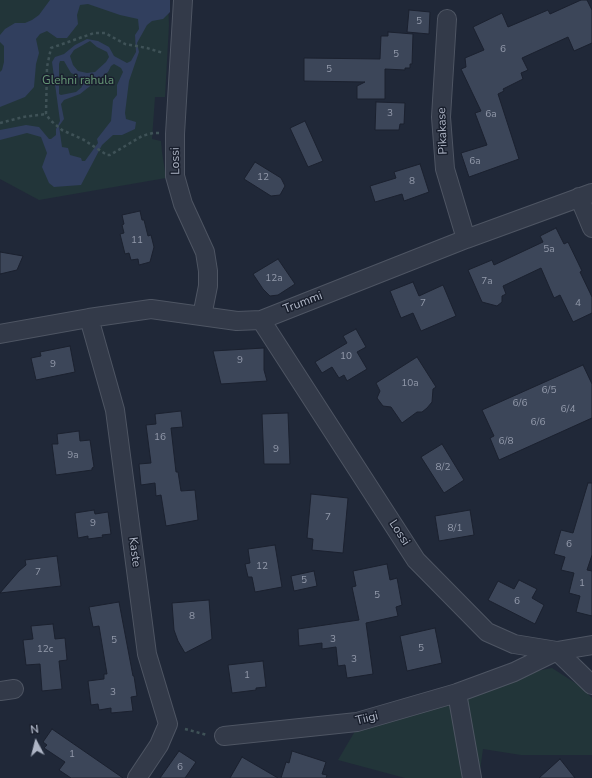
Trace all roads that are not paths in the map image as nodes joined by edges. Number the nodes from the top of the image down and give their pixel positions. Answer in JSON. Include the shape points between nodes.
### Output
{"nodes":[{"id":1,"x":183,"y":0,"type":"edge"},
{"id":2,"x":447,"y":19,"type":"dead end"},
{"id":3,"x":585,"y":195,"type":"edge"},
{"id":4,"x":592,"y":228,"type":"edge"},
{"id":5,"x":466,"y":240,"type":"junction"},
{"id":6,"x":202,"y":316,"type":"junction"},
{"id":7,"x":88,"y":318,"type":"junction"},
{"id":8,"x":261,"y":320,"type":"junction"},
{"id":9,"x":0,"y":334,"type":"edge"},
{"id":10,"x":592,"y":645,"type":"edge"},
{"id":11,"x":557,"y":651,"type":"junction"},
{"id":12,"x":592,"y":685,"type":"edge"},
{"id":13,"x":457,"y":693,"type":"junction"},
{"id":14,"x":224,"y":736,"type":"road end"},
{"id":15,"x":137,"y":778,"type":"edge"},
{"id":16,"x":472,"y":778,"type":"edge"}],
"edges":[{"from":1,"to":6,"type":"street","name":"Lossi","via":[[175,176],[183,204],[206,252],[208,286]]},
{"from":2,"to":5,"type":"street","name":"Pikakase","via":[[441,118],[445,170]]},
{"from":3,"to":4,"type":"street"},
{"from":3,"to":5,"type":"street","name":"Trummi"},
{"from":5,"to":8,"type":"street","name":"Trummi"},
{"from":6,"to":7,"type":"street","name":"Trummi","via":[[151,309]]},
{"from":6,"to":8,"type":"street","name":"Trummi","via":[[237,321]]},
{"from":7,"to":9,"type":"street","name":"Trummi"},
{"from":7,"to":15,"type":"street","name":"Kaste","via":[[115,410],[147,654],[168,724],[159,745]]},
{"from":8,"to":11,"type":"street","name":"Lossi","via":[[416,560],[487,632],[514,644]]},
{"from":10,"to":11,"type":"street"},
{"from":11,"to":12,"type":"street"},
{"from":11,"to":13,"type":"street","name":"Tiigi","via":[[514,672]]},
{"from":13,"to":14,"type":"street","name":"Tiigi","via":[[357,722]]},
{"from":13,"to":16,"type":"street"}]}
